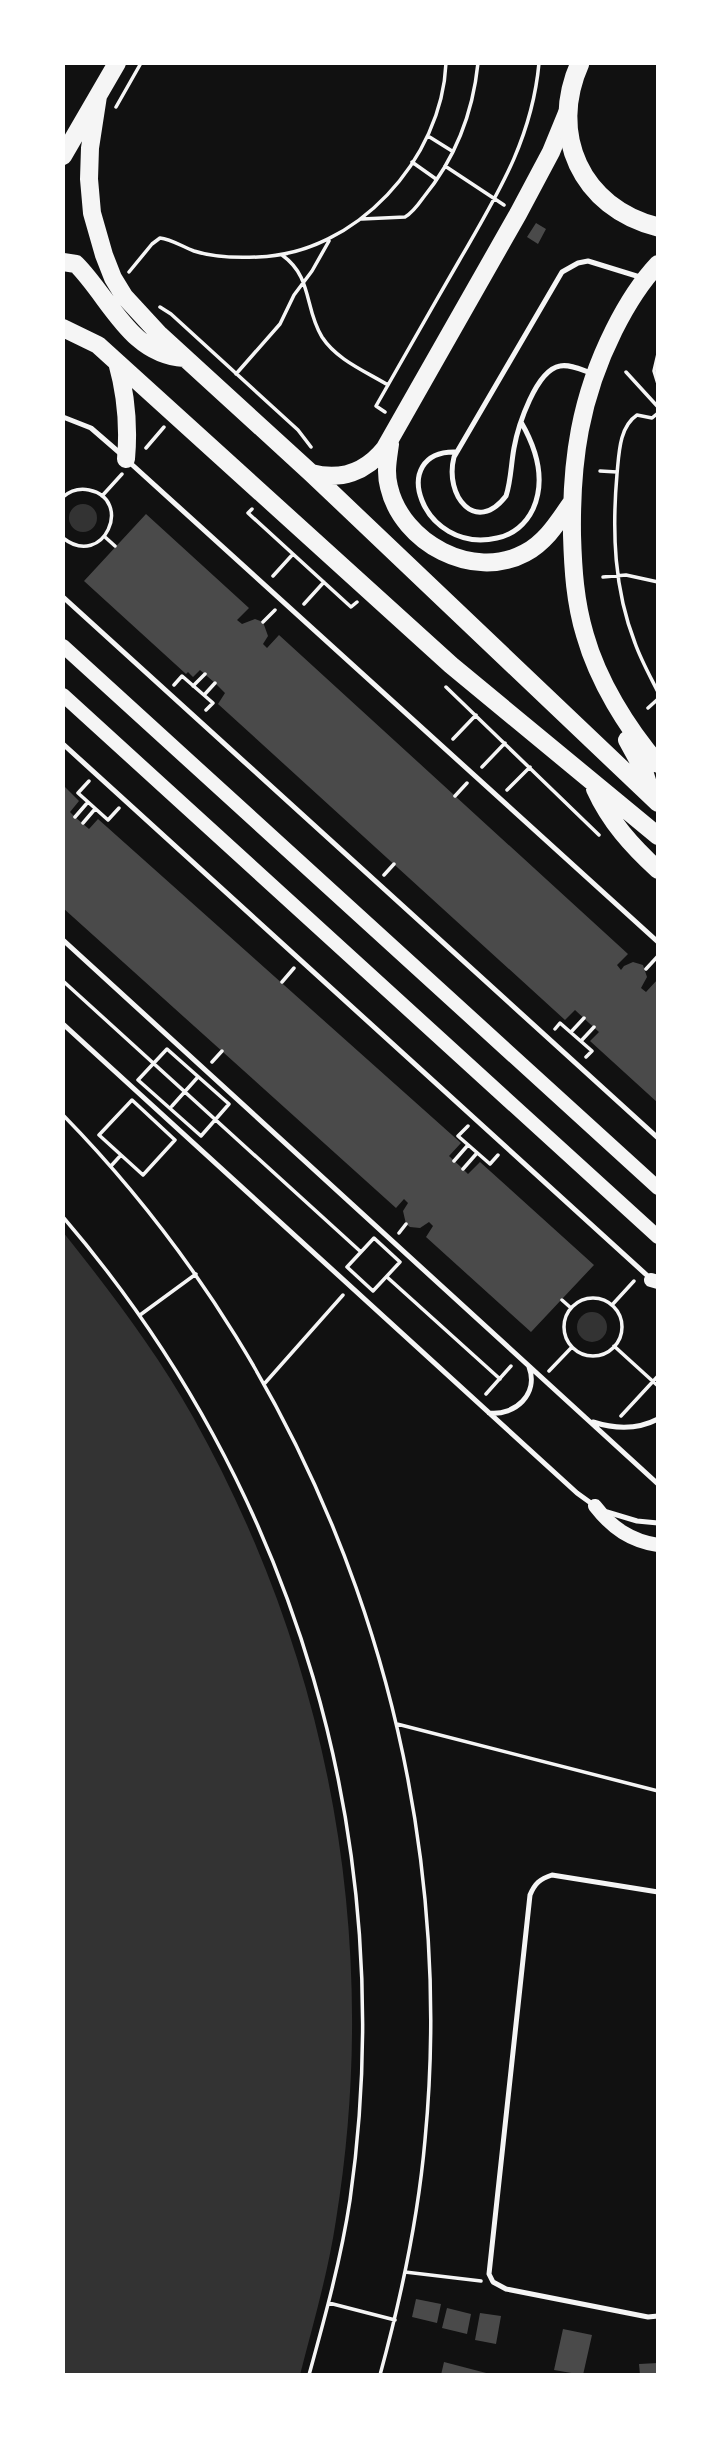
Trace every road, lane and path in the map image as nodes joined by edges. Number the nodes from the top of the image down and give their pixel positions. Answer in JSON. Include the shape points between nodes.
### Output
{"nodes":[{"id":1,"x":117,"y":63,"type":"edge"},
{"id":2,"x":141,"y":63,"type":"edge"},
{"id":3,"x":446,"y":63,"type":"edge"},
{"id":4,"x":478,"y":63,"type":"edge"},
{"id":5,"x":539,"y":63,"type":"edge"},
{"id":6,"x":570,"y":63,"type":"edge"},
{"id":7,"x":580,"y":63,"type":"edge"},
{"id":8,"x":569,"y":93,"type":"junction"},
{"id":9,"x":98,"y":96,"type":"junction"},
{"id":10,"x":567,"y":113,"type":"junction"},
{"id":11,"x":112,"y":116,"type":"dead end"},
{"id":12,"x":63,"y":130,"type":"edge"},
{"id":13,"x":427,"y":135,"type":"junction"},
{"id":14,"x":452,"y":151,"type":"junction"},
{"id":15,"x":63,"y":156,"type":"edge"},
{"id":16,"x":412,"y":162,"type":"junction"},
{"id":17,"x":445,"y":166,"type":"junction"},
{"id":18,"x":436,"y":179,"type":"junction"},
{"id":19,"x":495,"y":199,"type":"junction"},
{"id":20,"x":518,"y":214,"type":"junction"},
{"id":21,"x":360,"y":220,"type":"junction"},
{"id":22,"x":658,"y":227,"type":"edge"},
{"id":23,"x":330,"y":239,"type":"junction"},
{"id":24,"x":282,"y":255,"type":"junction"},
{"id":25,"x":63,"y":262,"type":"edge"},
{"id":26,"x":658,"y":264,"type":"edge"},
{"id":27,"x":123,"y":266,"type":"dead end"},
{"id":28,"x":645,"y":278,"type":"junction"},
{"id":29,"x":304,"y":281,"type":"junction"},
{"id":30,"x":154,"y":304,"type":"dead end"},
{"id":31,"x":63,"y":316,"type":"edge"},
{"id":32,"x":63,"y":328,"type":"edge"},
{"id":33,"x":98,"y":345,"type":"junction"},
{"id":34,"x":658,"y":354,"type":"edge"},
{"id":35,"x":184,"y":358,"type":"junction"},
{"id":36,"x":117,"y":362,"type":"junction"},
{"id":37,"x":626,"y":372,"type":"dead end"},
{"id":38,"x":235,"y":374,"type":"junction"},
{"id":39,"x":594,"y":374,"type":"junction"},
{"id":40,"x":658,"y":384,"type":"edge"},
{"id":41,"x":388,"y":385,"type":"junction"},
{"id":42,"x":658,"y":398,"type":"edge"},
{"id":43,"x":658,"y":406,"type":"edge"},
{"id":44,"x":658,"y":413,"type":"edge"},
{"id":45,"x":63,"y":417,"type":"edge"},
{"id":46,"x":387,"y":419,"type":"dead end"},
{"id":47,"x":521,"y":422,"type":"junction"},
{"id":48,"x":164,"y":427,"type":"dead end"},
{"id":49,"x":391,"y":437,"type":"junction"},
{"id":50,"x":313,"y":452,"type":"dead end"},
{"id":51,"x":457,"y":452,"type":"junction"},
{"id":52,"x":128,"y":461,"type":"junction"},
{"id":53,"x":600,"y":471,"type":"dead end"},
{"id":54,"x":617,"y":472,"type":"junction"},
{"id":55,"x":311,"y":473,"type":"junction"},
{"id":56,"x":102,"y":496,"type":"junction"},
{"id":57,"x":63,"y":497,"type":"edge"},
{"id":58,"x":572,"y":502,"type":"junction"},
{"id":59,"x":254,"y":507,"type":"dead end"},
{"id":60,"x":105,"y":537,"type":"junction"},
{"id":61,"x":63,"y":538,"type":"edge"},
{"id":62,"x":116,"y":546,"type":"dead end"},
{"id":63,"x":293,"y":554,"type":"junction"},
{"id":64,"x":616,"y":575,"type":"junction"},
{"id":65,"x":603,"y":577,"type":"dead end"},
{"id":66,"x":324,"y":582,"type":"junction"},
{"id":67,"x":658,"y":582,"type":"edge"},
{"id":68,"x":282,"y":584,"type":"dead end"},
{"id":69,"x":63,"y":597,"type":"edge"},
{"id":70,"x":297,"y":599,"type":"dead end"},
{"id":71,"x":366,"y":611,"type":"dead end"},
{"id":72,"x":63,"y":646,"type":"edge"},
{"id":73,"x":205,"y":674,"type":"dead end"},
{"id":74,"x":215,"y":683,"type":"dead end"},
{"id":75,"x":193,"y":686,"type":"junction"},
{"id":76,"x":446,"y":687,"type":"dead end"},
{"id":77,"x":168,"y":692,"type":"junction"},
{"id":78,"x":658,"y":692,"type":"edge"},
{"id":79,"x":63,"y":695,"type":"edge"},
{"id":80,"x":204,"y":695,"type":"junction"},
{"id":81,"x":658,"y":699,"type":"edge"},
{"id":82,"x":617,"y":704,"type":"junction"},
{"id":83,"x":648,"y":708,"type":"dead end"},
{"id":84,"x":476,"y":715,"type":"junction"},
{"id":85,"x":198,"y":719,"type":"junction"},
{"id":86,"x":453,"y":739,"type":"dead end"},
{"id":87,"x":505,"y":743,"type":"junction"},
{"id":88,"x":63,"y":744,"type":"edge"},
{"id":89,"x":658,"y":764,"type":"edge"},
{"id":90,"x":482,"y":767,"type":"junction"},
{"id":91,"x":530,"y":767,"type":"junction"},
{"id":92,"x":95,"y":774,"type":"junction"},
{"id":93,"x":491,"y":775,"type":"dead end"},
{"id":94,"x":474,"y":776,"type":"junction"},
{"id":95,"x":499,"y":783,"type":"dead end"},
{"id":96,"x":593,"y":783,"type":"junction"},
{"id":97,"x":455,"y":796,"type":"dead end"},
{"id":98,"x":655,"y":800,"type":"edge"},
{"id":99,"x":125,"y":801,"type":"junction"},
{"id":100,"x":88,"y":802,"type":"junction"},
{"id":101,"x":96,"y":809,"type":"junction"},
{"id":102,"x":75,"y":817,"type":"dead end"},
{"id":103,"x":83,"y":823,"type":"dead end"},
{"id":104,"x":658,"y":836,"type":"edge"},
{"id":105,"x":609,"y":844,"type":"dead end"},
{"id":106,"x":394,"y":864,"type":"dead end"},
{"id":107,"x":658,"y":870,"type":"edge"},
{"id":108,"x":384,"y":874,"type":"dead end"},
{"id":109,"x":63,"y":940,"type":"edge"},
{"id":110,"x":658,"y":942,"type":"edge"},
{"id":111,"x":658,"y":956,"type":"edge"},
{"id":112,"x":294,"y":969,"type":"dead end"},
{"id":113,"x":646,"y":969,"type":"dead end"},
{"id":114,"x":63,"y":981,"type":"edge"},
{"id":115,"x":282,"y":982,"type":"dead end"},
{"id":116,"x":584,"y":1018,"type":"dead end"},
{"id":117,"x":63,"y":1024,"type":"edge"},
{"id":118,"x":594,"y":1027,"type":"dead end"},
{"id":119,"x":571,"y":1032,"type":"junction"},
{"id":120,"x":547,"y":1038,"type":"junction"},
{"id":121,"x":581,"y":1041,"type":"junction"},
{"id":122,"x":222,"y":1051,"type":"dead end"},
{"id":123,"x":154,"y":1064,"type":"junction"},
{"id":124,"x":578,"y":1066,"type":"junction"},
{"id":125,"x":205,"y":1070,"type":"junction"},
{"id":126,"x":198,"y":1077,"type":"junction"},
{"id":127,"x":185,"y":1092,"type":"junction"},
{"id":128,"x":170,"y":1108,"type":"junction"},
{"id":129,"x":63,"y":1115,"type":"edge"},
{"id":130,"x":163,"y":1115,"type":"junction"},
{"id":131,"x":215,"y":1120,"type":"junction"},
{"id":132,"x":473,"y":1120,"type":"junction"},
{"id":133,"x":156,"y":1123,"type":"junction"},
{"id":134,"x":658,"y":1138,"type":"edge"},
{"id":135,"x":468,"y":1145,"type":"junction"},
{"id":136,"x":504,"y":1148,"type":"junction"},
{"id":137,"x":477,"y":1153,"type":"junction"},
{"id":138,"x":121,"y":1155,"type":"junction"},
{"id":139,"x":454,"y":1161,"type":"dead end"},
{"id":140,"x":110,"y":1167,"type":"junction"},
{"id":141,"x":463,"y":1169,"type":"dead end"},
{"id":142,"x":658,"y":1188,"type":"edge"},
{"id":143,"x":63,"y":1217,"type":"edge"},
{"id":144,"x":658,"y":1237,"type":"edge"},
{"id":145,"x":361,"y":1252,"type":"junction"},
{"id":146,"x":196,"y":1274,"type":"junction"},
{"id":147,"x":387,"y":1277,"type":"junction"},
{"id":148,"x":359,"y":1278,"type":"junction"},
{"id":149,"x":656,"y":1283,"type":"edge"},
{"id":150,"x":351,"y":1286,"type":"junction"},
{"id":151,"x":625,"y":1291,"type":"dead end"},
{"id":152,"x":562,"y":1300,"type":"dead end"},
{"id":153,"x":612,"y":1305,"type":"junction"},
{"id":154,"x":571,"y":1308,"type":"junction"},
{"id":155,"x":140,"y":1315,"type":"junction"},
{"id":156,"x":614,"y":1346,"type":"junction"},
{"id":157,"x":572,"y":1347,"type":"junction"},
{"id":158,"x":519,"y":1356,"type":"junction"},
{"id":159,"x":560,"y":1359,"type":"dead end"},
{"id":160,"x":528,"y":1364,"type":"junction"},
{"id":161,"x":658,"y":1376,"type":"edge"},
{"id":162,"x":500,"y":1379,"type":"junction"},
{"id":163,"x":653,"y":1381,"type":"junction"},
{"id":164,"x":265,"y":1383,"type":"junction"},
{"id":165,"x":658,"y":1386,"type":"edge"},
{"id":166,"x":478,"y":1403,"type":"junction"},
{"id":167,"x":489,"y":1413,"type":"junction"},
{"id":168,"x":611,"y":1413,"type":"dead end"},
{"id":169,"x":658,"y":1419,"type":"edge"},
{"id":170,"x":591,"y":1421,"type":"junction"},
{"id":171,"x":658,"y":1483,"type":"edge"},
{"id":172,"x":595,"y":1506,"type":"junction"},
{"id":173,"x":658,"y":1523,"type":"edge"},
{"id":174,"x":658,"y":1545,"type":"edge"},
{"id":175,"x":397,"y":1724,"type":"junction"},
{"id":176,"x":658,"y":1791,"type":"edge"},
{"id":177,"x":658,"y":1892,"type":"edge"},
{"id":178,"x":405,"y":2272,"type":"junction"},
{"id":179,"x":493,"y":2282,"type":"junction"},
{"id":180,"x":328,"y":2302,"type":"junction"},
{"id":181,"x":658,"y":2316,"type":"edge"},
{"id":182,"x":395,"y":2319,"type":"junction"},
{"id":183,"x":309,"y":2375,"type":"edge"},
{"id":184,"x":380,"y":2375,"type":"edge"}],
"edges":[{"from":1,"to":9,"type":"main road"},
{"from":2,"to":11,"type":"path"},
{"from":3,"to":13,"type":"path","via":[[443,90]]},
{"from":4,"to":14,"type":"path","via":[[468,117]]},
{"from":5,"to":19,"type":"path","via":[[526,132]]},
{"from":6,"to":8,"type":"main road"},
{"from":7,"to":8,"type":"highway"},
{"from":8,"to":10,"type":"highway"},
{"from":9,"to":12,"type":"main road"},
{"from":9,"to":15,"type":"main road"},
{"from":9,"to":35,"type":"main road","via":[[89,179],[97,234],[124,296]]},
{"from":10,"to":20,"type":"main road"},
{"from":10,"to":22,"type":"highway","via":[[570,142],[597,193],[619,211]]},
{"from":13,"to":14,"type":"path"},
{"from":13,"to":16,"type":"path"},
{"from":14,"to":17,"type":"path"},
{"from":16,"to":18,"type":"path"},
{"from":16,"to":21,"type":"path"},
{"from":17,"to":18,"type":"path"},
{"from":17,"to":19,"type":"path"},
{"from":18,"to":21,"type":"path","via":[[405,217]]},
{"from":19,"to":20,"type":"path"},
{"from":19,"to":41,"type":"path"},
{"from":20,"to":49,"type":"main road"},
{"from":21,"to":23,"type":"path"},
{"from":23,"to":24,"type":"path"},
{"from":23,"to":29,"type":"path"},
{"from":24,"to":27,"type":"path","via":[[224,257],[160,238],[128,274]]},
{"from":24,"to":29,"type":"path","via":[[296,266]]},
{"from":25,"to":35,"type":"main road","via":[[76,264],[143,343],[161,355]]},
{"from":26,"to":28,"type":"main road"},
{"from":28,"to":39,"type":"main road","via":[[619,319]]},
{"from":28,"to":51,"type":"lane","via":[[588,261],[562,272]]},
{"from":29,"to":38,"type":"path","via":[[280,324]]},
{"from":29,"to":41,"type":"path","via":[[315,323],[327,344]]},
{"from":30,"to":38,"type":"path","via":[[176,318]]},
{"from":31,"to":33,"type":"main road"},
{"from":32,"to":33,"type":"main road"},
{"from":33,"to":36,"type":"main road"},
{"from":34,"to":40,"type":"path","via":[[654,371]]},
{"from":35,"to":55,"type":"main road"},
{"from":36,"to":52,"type":"main road","via":[[126,400]]},
{"from":36,"to":96,"type":"main road","via":[[450,665]]},
{"from":37,"to":43,"type":"path"},
{"from":38,"to":50,"type":"path","via":[[303,435]]},
{"from":39,"to":47,"type":"lane","via":[[565,365],[552,368],[542,378]]},
{"from":39,"to":58,"type":"main road","via":[[580,425]]},
{"from":41,"to":46,"type":"path","via":[[376,406],[384,410]]},
{"from":42,"to":43,"type":"path"},
{"from":44,"to":54,"type":"path","via":[[652,418],[637,415],[629,423],[620,444]]},
{"from":45,"to":52,"type":"lane","via":[[91,428]]},
{"from":47,"to":51,"type":"lane","via":[[509,488],[494,508],[473,510],[456,496],[451,468]]},
{"from":47,"to":51,"type":"lane","via":[[535,453],[537,498],[528,517],[512,533],[490,540],[465,538],[442,528],[425,508],[418,490],[422,468],[441,453]]},
{"from":48,"to":52,"type":"path"},
{"from":49,"to":55,"type":"main road","via":[[378,457],[358,471],[330,477]]},
{"from":49,"to":58,"type":"main road","via":[[387,477],[397,508],[425,540],[461,560],[499,562],[524,554],[545,538]]},
{"from":52,"to":56,"type":"path"},
{"from":52,"to":94,"type":"lane"},
{"from":53,"to":54,"type":"path"},
{"from":54,"to":64,"type":"path","via":[[613,517]]},
{"from":55,"to":98,"type":"main road"},
{"from":56,"to":57,"type":"path","via":[[85,489]]},
{"from":56,"to":60,"type":"path","via":[[112,516]]},
{"from":58,"to":82,"type":"main road","via":[[579,612],[593,660]]},
{"from":59,"to":63,"type":"path","via":[[248,513]]},
{"from":60,"to":61,"type":"path","via":[[81,546]]},
{"from":60,"to":62,"type":"path"},
{"from":63,"to":66,"type":"path"},
{"from":63,"to":68,"type":"path","via":[[273,576]]},
{"from":64,"to":65,"type":"path"},
{"from":64,"to":67,"type":"path"},
{"from":64,"to":78,"type":"path","via":[[635,644]]},
{"from":66,"to":70,"type":"path","via":[[304,604]]},
{"from":66,"to":71,"type":"path","via":[[351,607],[356,602]]},
{"from":69,"to":77,"type":"lane"},
{"from":72,"to":142,"type":"main road"},
{"from":73,"to":75,"type":"path"},
{"from":74,"to":80,"type":"path"},
{"from":75,"to":77,"type":"path","via":[[183,676]]},
{"from":75,"to":80,"type":"path"},
{"from":76,"to":84,"type":"path"},
{"from":77,"to":85,"type":"lane"},
{"from":79,"to":144,"type":"main road"},
{"from":80,"to":85,"type":"path","via":[[213,703]]},
{"from":81,"to":83,"type":"path"},
{"from":82,"to":89,"type":"main road"},
{"from":82,"to":98,"type":"main road","via":[[621,727]]},
{"from":84,"to":86,"type":"path"},
{"from":84,"to":87,"type":"path"},
{"from":85,"to":120,"type":"lane"},
{"from":87,"to":90,"type":"path"},
{"from":87,"to":91,"type":"path"},
{"from":88,"to":92,"type":"lane"},
{"from":90,"to":93,"type":"path"},
{"from":90,"to":94,"type":"path"},
{"from":91,"to":95,"type":"path","via":[[508,790]]},
{"from":91,"to":105,"type":"path"},
{"from":92,"to":99,"type":"lane"},
{"from":92,"to":100,"type":"path","via":[[78,793]]},
{"from":94,"to":97,"type":"path"},
{"from":94,"to":110,"type":"lane"},
{"from":96,"to":104,"type":"main road"},
{"from":96,"to":107,"type":"main road","via":[[623,836]]},
{"from":99,"to":101,"type":"path","via":[[108,820]]},
{"from":99,"to":132,"type":"lane"},
{"from":100,"to":101,"type":"path"},
{"from":100,"to":102,"type":"path"},
{"from":101,"to":103,"type":"path"},
{"from":106,"to":108,"type":"path"},
{"from":109,"to":125,"type":"lane"},
{"from":111,"to":113,"type":"path"},
{"from":112,"to":115,"type":"path"},
{"from":114,"to":123,"type":"path"},
{"from":116,"to":119,"type":"path"},
{"from":117,"to":130,"type":"lane"},
{"from":118,"to":121,"type":"path"},
{"from":119,"to":120,"type":"path","via":[[561,1023]]},
{"from":119,"to":121,"type":"path"},
{"from":120,"to":124,"type":"lane"},
{"from":121,"to":124,"type":"path","via":[[592,1051]]},
{"from":122,"to":125,"type":"path"},
{"from":123,"to":126,"type":"path","via":[[167,1049]]},
{"from":123,"to":127,"type":"path"},
{"from":123,"to":128,"type":"path","via":[[138,1080]]},
{"from":124,"to":134,"type":"lane"},
{"from":125,"to":126,"type":"path"},
{"from":125,"to":158,"type":"lane"},
{"from":126,"to":127,"type":"path"},
{"from":126,"to":131,"type":"path","via":[[229,1104]]},
{"from":127,"to":128,"type":"path"},
{"from":127,"to":131,"type":"path"},
{"from":128,"to":130,"type":"path"},
{"from":128,"to":131,"type":"path","via":[[201,1136]]},
{"from":129,"to":140,"type":"path"},
{"from":130,"to":133,"type":"path"},
{"from":130,"to":150,"type":"lane"},
{"from":131,"to":145,"type":"path"},
{"from":132,"to":135,"type":"path","via":[[458,1136]]},
{"from":132,"to":136,"type":"lane"},
{"from":133,"to":138,"type":"path","via":[[175,1140],[143,1175]]},
{"from":133,"to":138,"type":"path","via":[[132,1100],[99,1135]]},
{"from":135,"to":137,"type":"path"},
{"from":135,"to":139,"type":"path"},
{"from":136,"to":137,"type":"path","via":[[490,1164]]},
{"from":136,"to":149,"type":"lane"},
{"from":137,"to":141,"type":"path"},
{"from":138,"to":140,"type":"path"},
{"from":140,"to":146,"type":"path"},
{"from":143,"to":155,"type":"path"},
{"from":145,"to":147,"type":"path","via":[[374,1238],[400,1262]]},
{"from":145,"to":148,"type":"path","via":[[347,1267]]},
{"from":146,"to":155,"type":"path"},
{"from":146,"to":164,"type":"path"},
{"from":147,"to":148,"type":"path","via":[[373,1291]]},
{"from":147,"to":162,"type":"path"},
{"from":148,"to":150,"type":"path"},
{"from":150,"to":164,"type":"path"},
{"from":150,"to":166,"type":"lane"},
{"from":151,"to":153,"type":"path"},
{"from":152,"to":154,"type":"path"},
{"from":153,"to":154,"type":"path","via":[[588,1298]]},
{"from":153,"to":156,"type":"path","via":[[622,1325]]},
{"from":154,"to":157,"type":"path","via":[[564,1325]]},
{"from":155,"to":180,"type":"path","via":[[210,1426],[259,1526],[314,1676],[337,1770],[358,1924],[361,2046],[350,2198]]},
{"from":156,"to":157,"type":"path","via":[[593,1355]]},
{"from":156,"to":163,"type":"path"},
{"from":157,"to":159,"type":"path"},
{"from":158,"to":160,"type":"lane"},
{"from":158,"to":162,"type":"path"},
{"from":160,"to":167,"type":"lane","via":[[531,1381],[526,1397],[507,1413]]},
{"from":160,"to":170,"type":"lane"},
{"from":161,"to":163,"type":"path"},
{"from":162,"to":166,"type":"path"},
{"from":163,"to":165,"type":"path"},
{"from":163,"to":168,"type":"path","via":[[621,1416]]},
{"from":164,"to":175,"type":"path","via":[[351,1568]]},
{"from":166,"to":167,"type":"lane"},
{"from":167,"to":172,"type":"lane"},
{"from":169,"to":170,"type":"lane","via":[[622,1427]]},
{"from":170,"to":171,"type":"lane"},
{"from":172,"to":173,"type":"lane","via":[[622,1517]]},
{"from":172,"to":174,"type":"main road","via":[[623,1534]]},
{"from":175,"to":176,"type":"path"},
{"from":175,"to":178,"type":"path","via":[[424,1884],[430,2010],[425,2141]]},
{"from":177,"to":179,"type":"lane","via":[[552,1875],[534,1885],[491,2252]]},
{"from":178,"to":179,"type":"path"},
{"from":178,"to":182,"type":"path"},
{"from":179,"to":181,"type":"lane","via":[[506,2289]]},
{"from":180,"to":182,"type":"path"},
{"from":180,"to":183,"type":"path"},
{"from":182,"to":184,"type":"path"}]}
